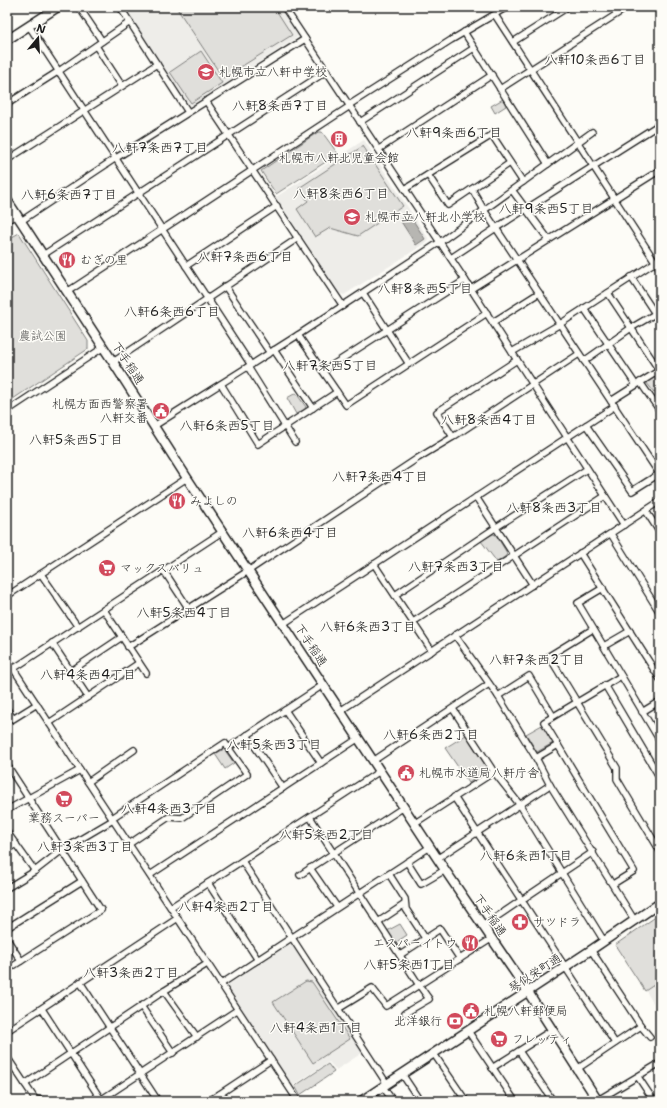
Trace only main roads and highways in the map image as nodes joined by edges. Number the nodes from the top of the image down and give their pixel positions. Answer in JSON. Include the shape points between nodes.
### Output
{"nodes":[{"id":1,"x":58,"y":7,"type":"edge"},
{"id":2,"x":7,"y":40,"type":"edge"},
{"id":3,"x":7,"y":200,"type":"edge"},
{"id":4,"x":660,"y":903,"type":"edge"},
{"id":5,"x":528,"y":992,"type":"junction"},
{"id":6,"x":361,"y":1101,"type":"edge"},
{"id":7,"x":598,"y":1101,"type":"edge"}],
"edges":[{"from":1,"to":2,"type":"main road"},
{"from":3,"to":5,"type":"main road","name":"下手稲通","via":[[222,532]]},
{"from":4,"to":5,"type":"main road","name":"琴似栄町通"},
{"from":5,"to":6,"type":"main road","name":"琴似栄町通"},
{"from":5,"to":7,"type":"main road","name":"下手稲通"}]}
